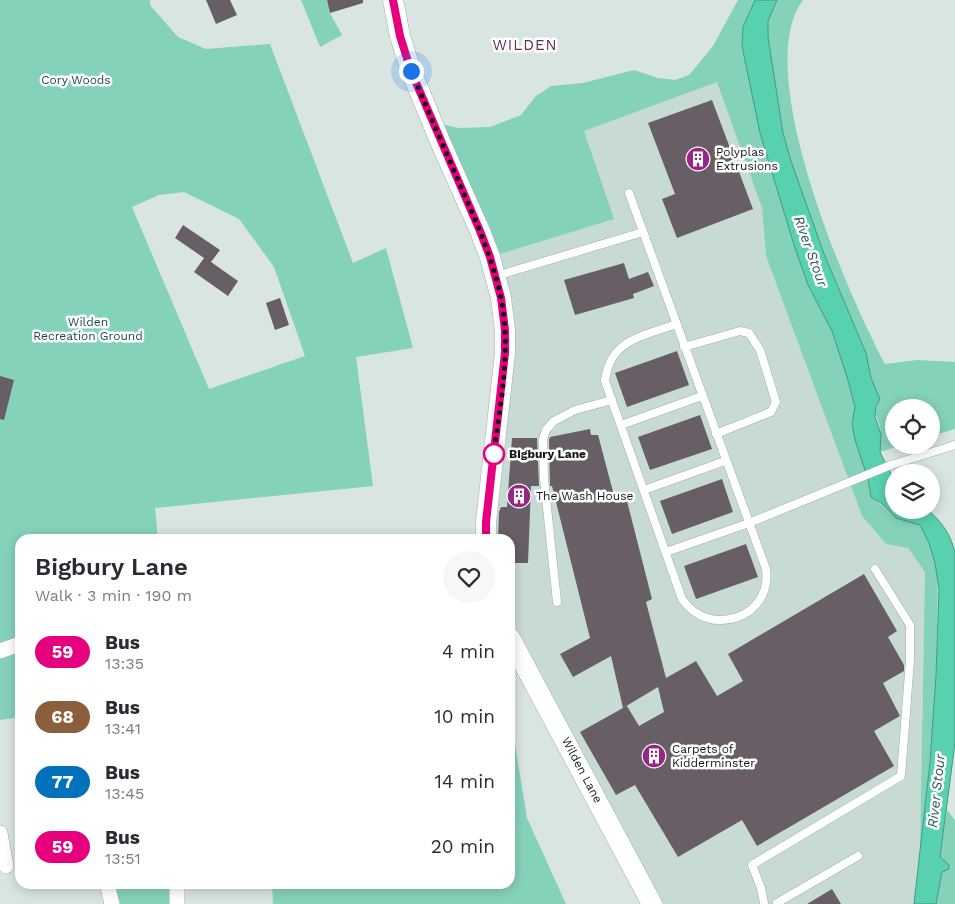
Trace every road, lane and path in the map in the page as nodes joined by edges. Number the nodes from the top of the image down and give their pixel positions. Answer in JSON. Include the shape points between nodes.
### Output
{"nodes":[{"id":1,"x":393,"y":0,"type":"edge"},
{"id":2,"x":629,"y":193,"type":"dead end"},
{"id":3,"x":642,"y":232,"type":"junction"},
{"id":4,"x":496,"y":276,"type":"junction"},
{"id":5,"x":676,"y":324,"type":"junction"},
{"id":6,"x":684,"y":347,"type":"junction"},
{"id":7,"x":702,"y":396,"type":"junction"},
{"id":8,"x":612,"y":400,"type":"junction"},
{"id":9,"x":621,"y":426,"type":"junction"},
{"id":10,"x":716,"y":434,"type":"junction"},
{"id":11,"x":955,"y":446,"type":"edge"},
{"id":12,"x":725,"y":461,"type":"junction"},
{"id":13,"x":644,"y":490,"type":"junction"},
{"id":14,"x":749,"y":524,"type":"junction"},
{"id":15,"x":486,"y":534,"type":"edge"},
{"id":16,"x":666,"y":552,"type":"junction"},
{"id":17,"x":875,"y":569,"type":"dead end"},
{"id":18,"x":557,"y":602,"type":"dead end"},
{"id":19,"x":15,"y":646,"type":"edge"},
{"id":20,"x":515,"y":647,"type":"edge"},
{"id":21,"x":0,"y":651,"type":"edge"},
{"id":22,"x":0,"y":833,"type":"edge"},
{"id":23,"x":858,"y":856,"type":"dead end"},
{"id":24,"x":15,"y":862,"type":"edge"},
{"id":25,"x":3,"y":867,"type":"edge"},
{"id":26,"x":108,"y":889,"type":"edge"},
{"id":27,"x":177,"y":889,"type":"edge"},
{"id":28,"x":778,"y":903,"type":"edge"},
{"id":29,"x":112,"y":904,"type":"edge"},
{"id":30,"x":177,"y":904,"type":"edge"},
{"id":31,"x":652,"y":904,"type":"edge"},
{"id":32,"x":762,"y":904,"type":"edge"}],
"edges":[{"from":1,"to":4,"type":"street","via":[[411,71]]},
{"from":2,"to":3,"type":"lane"},
{"from":3,"to":4,"type":"lane"},
{"from":3,"to":5,"type":"lane"},
{"from":4,"to":15,"type":"street","via":[[503,312],[505,353]]},
{"from":5,"to":6,"type":"lane"},
{"from":5,"to":8,"type":"lane","via":[[624,343],[613,354],[606,368],[605,381]]},
{"from":6,"to":7,"type":"lane"},
{"from":6,"to":10,"type":"lane","via":[[740,331],[749,333],[760,350],[776,402],[771,412]]},
{"from":7,"to":9,"type":"lane"},
{"from":7,"to":10,"type":"lane"},
{"from":8,"to":9,"type":"lane"},
{"from":8,"to":18,"type":"lane","via":[[575,410],[554,420],[543,439]]},
{"from":9,"to":13,"type":"lane"},
{"from":10,"to":12,"type":"lane"},
{"from":11,"to":14,"type":"lane","via":[[892,465]]},
{"from":12,"to":13,"type":"lane"},
{"from":12,"to":14,"type":"lane"},
{"from":13,"to":16,"type":"lane"},
{"from":14,"to":16,"type":"lane"},
{"from":14,"to":16,"type":"lane","via":[[766,569],[766,589],[754,607],[735,618],[709,619],[690,610],[682,599]]},
{"from":17,"to":32,"type":"lane","via":[[910,625],[901,776],[752,865],[761,888]]},
{"from":19,"to":21,"type":"street"},
{"from":20,"to":31,"type":"street","name":"Wilden Lane"},
{"from":22,"to":25,"type":"street"},
{"from":23,"to":28,"type":"lane"},
{"from":24,"to":25,"type":"street"},
{"from":26,"to":29,"type":"street"},
{"from":27,"to":30,"type":"street"},
{"from":28,"to":32,"type":"lane"}]}
